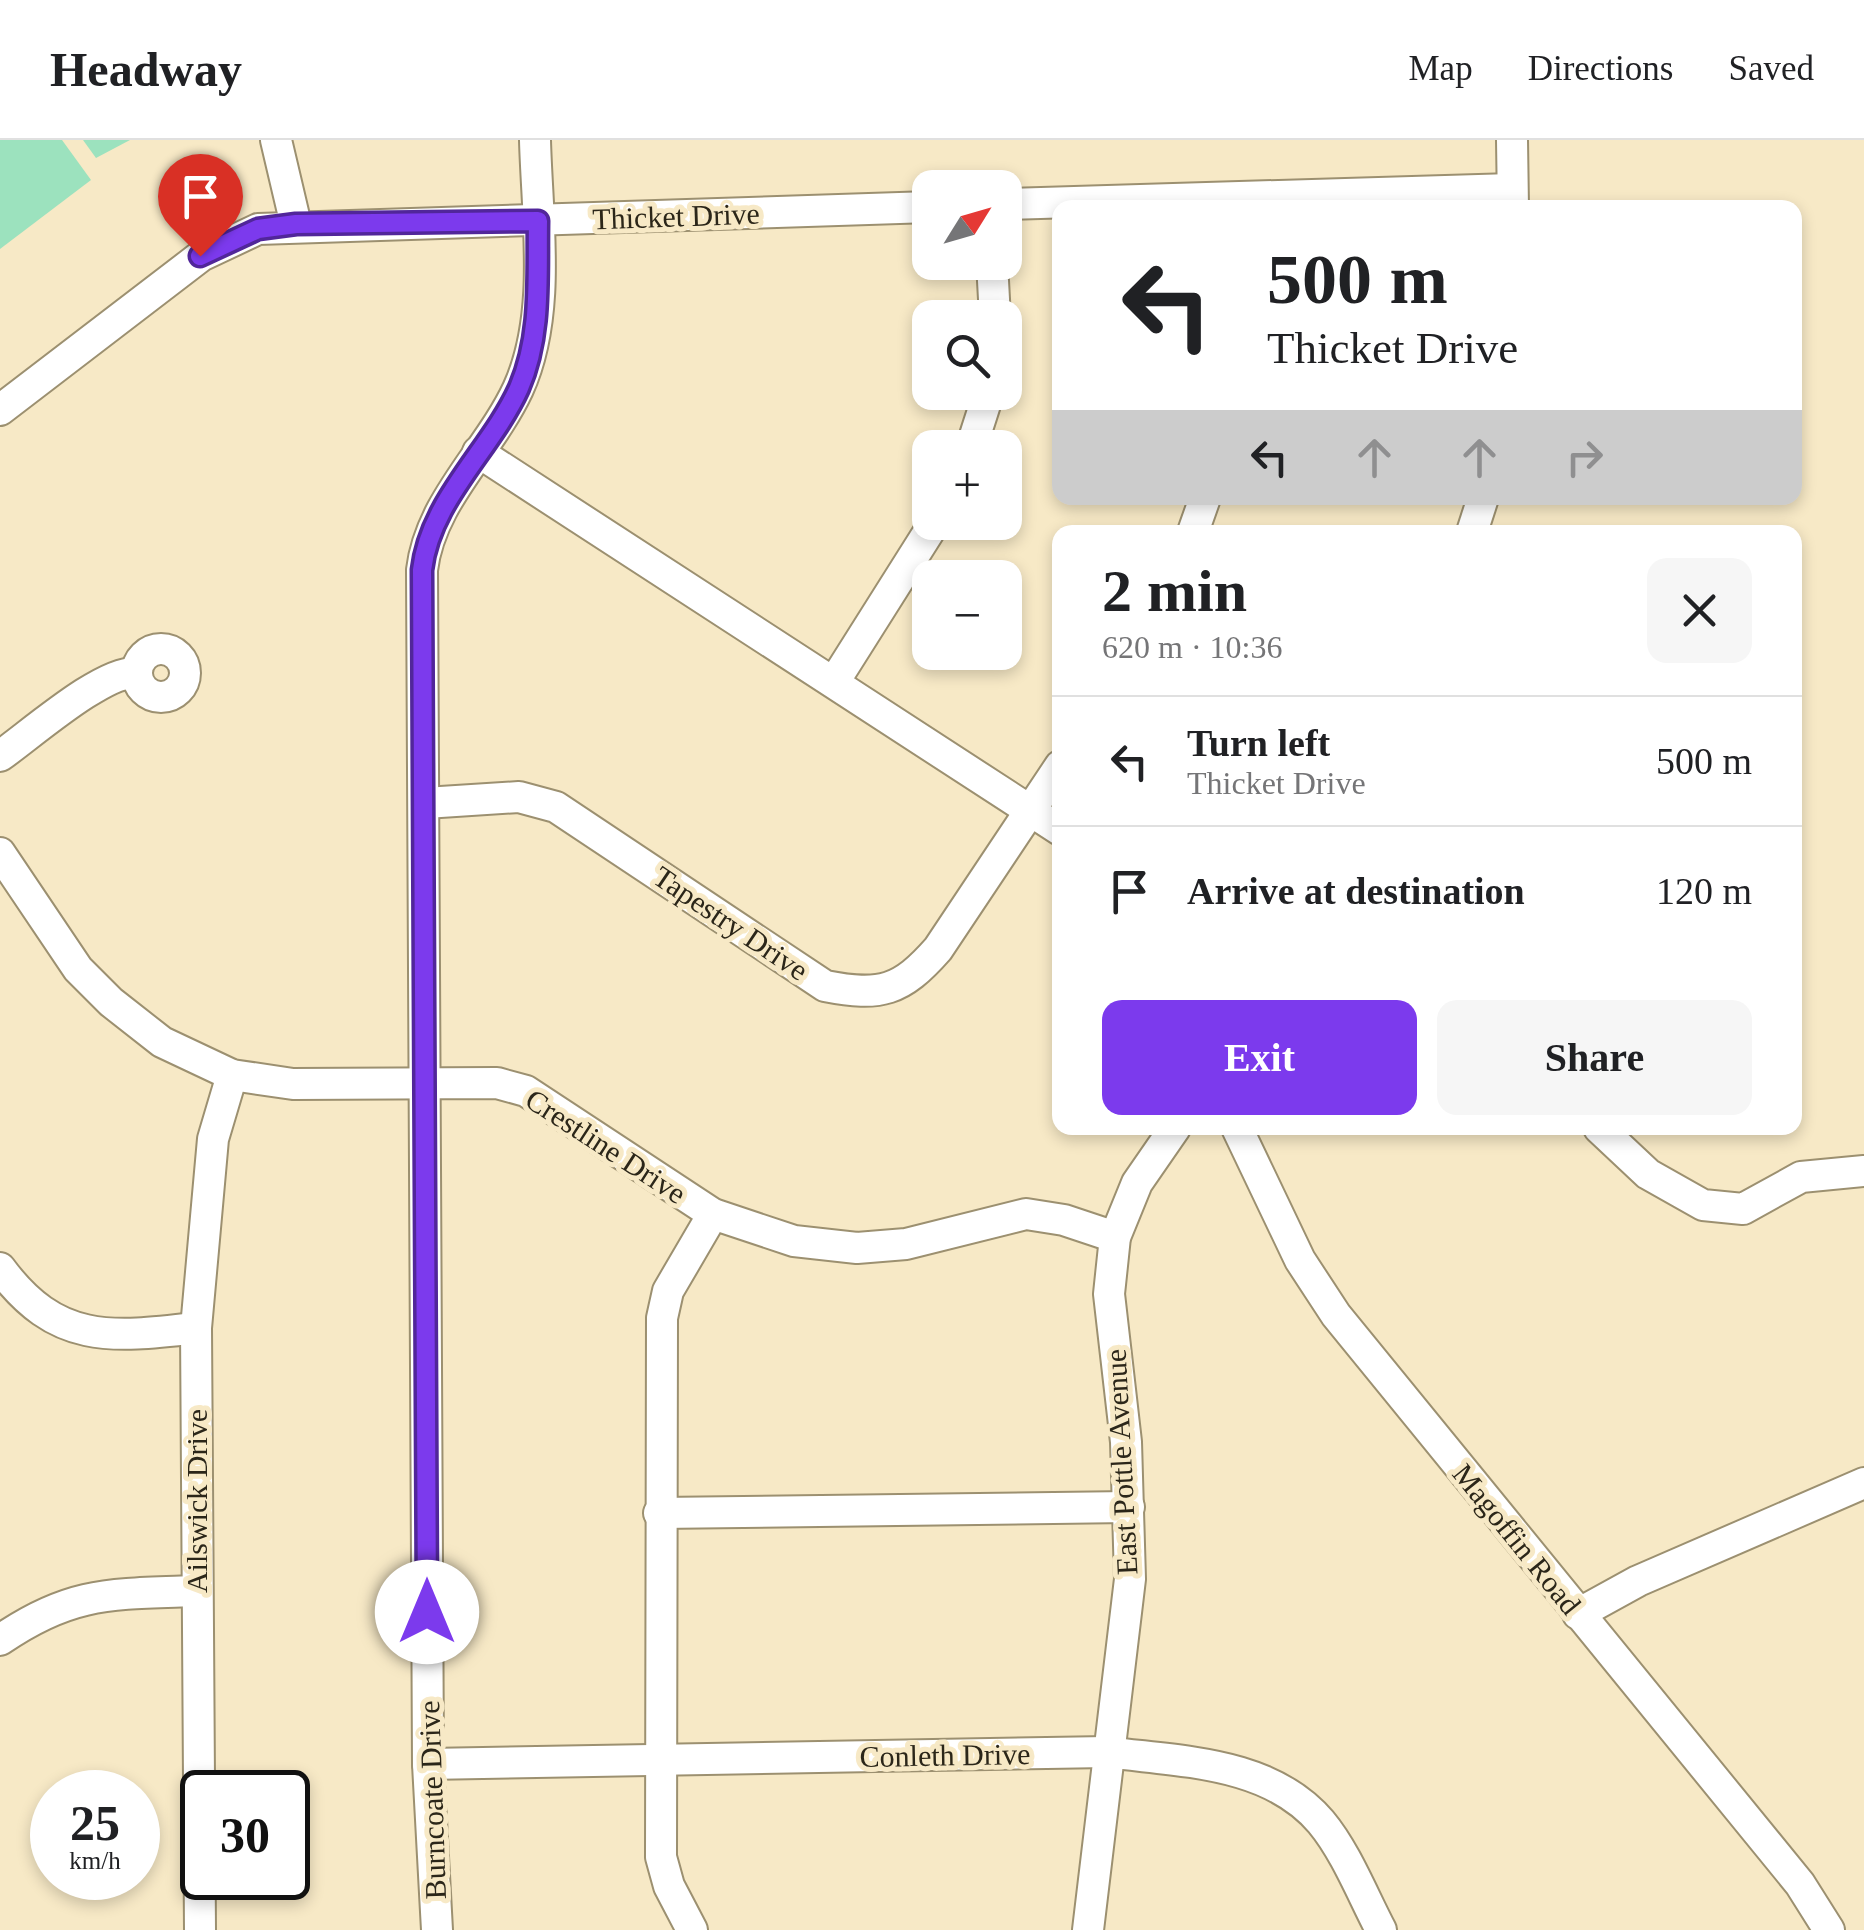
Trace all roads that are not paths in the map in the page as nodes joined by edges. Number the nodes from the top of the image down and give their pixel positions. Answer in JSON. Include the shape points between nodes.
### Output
{"nodes":[{"id":1,"x":276,"y":140,"type":"edge"},
{"id":2,"x":535,"y":140,"type":"edge"},
{"id":3,"x":1512,"y":140,"type":"edge"},
{"id":4,"x":1513,"y":198,"type":"edge"},
{"id":5,"x":1372,"y":200,"type":"edge"},
{"id":6,"x":1022,"y":204,"type":"edge"},
{"id":7,"x":1052,"y":204,"type":"edge"},
{"id":8,"x":912,"y":208,"type":"edge"},
{"id":9,"x":538,"y":221,"type":"junction"},
{"id":10,"x":296,"y":224,"type":"junction"},
{"id":11,"x":0,"y":410,"type":"edge"},
{"id":12,"x":478,"y":452,"type":"junction"},
{"id":13,"x":923,"y":540,"type":"edge"},
{"id":14,"x":136,"y":674,"type":"dead end"},
{"id":15,"x":834,"y":682,"type":"junction"},
{"id":16,"x":0,"y":756,"type":"edge"},
{"id":17,"x":1052,"y":778,"type":"edge"},
{"id":18,"x":425,"y":803,"type":"junction"},
{"id":19,"x":1030,"y":811,"type":"junction"},
{"id":20,"x":1052,"y":825,"type":"edge"},
{"id":21,"x":0,"y":853,"type":"edge"},
{"id":22,"x":232,"y":1075,"type":"junction"},
{"id":23,"x":422,"y":1083,"type":"junction"},
{"id":24,"x":1170,"y":1135,"type":"edge"},
{"id":25,"x":1240,"y":1135,"type":"edge"},
{"id":26,"x":1606,"y":1135,"type":"edge"},
{"id":27,"x":1864,"y":1171,"type":"edge"},
{"id":28,"x":713,"y":1214,"type":"junction"},
{"id":29,"x":1115,"y":1237,"type":"junction"},
{"id":30,"x":0,"y":1268,"type":"edge"},
{"id":31,"x":196,"y":1328,"type":"junction"},
{"id":32,"x":1864,"y":1483,"type":"edge"},
{"id":33,"x":1129,"y":1506,"type":"junction"},
{"id":34,"x":659,"y":1513,"type":"junction"},
{"id":35,"x":195,"y":1591,"type":"junction"},
{"id":36,"x":1578,"y":1614,"type":"junction"},
{"id":37,"x":0,"y":1640,"type":"edge"},
{"id":38,"x":1107,"y":1752,"type":"junction"},
{"id":39,"x":660,"y":1760,"type":"junction"},
{"id":40,"x":428,"y":1764,"type":"junction"},
{"id":41,"x":200,"y":1930,"type":"edge"},
{"id":42,"x":437,"y":1930,"type":"edge"},
{"id":43,"x":692,"y":1930,"type":"edge"},
{"id":44,"x":1088,"y":1930,"type":"edge"},
{"id":45,"x":1381,"y":1930,"type":"edge"},
{"id":46,"x":1828,"y":1930,"type":"edge"}],
"edges":[{"from":1,"to":10,"type":"street"},
{"from":2,"to":9,"type":"street","name":"Burncoate Drive"},
{"from":3,"to":4,"type":"street"},
{"from":4,"to":5,"type":"street"},
{"from":6,"to":7,"type":"street"},
{"from":8,"to":9,"type":"street","name":"Thicket Drive"},
{"from":9,"to":10,"type":"street","name":"Thicket Drive"},
{"from":9,"to":12,"type":"street","name":"Burncoate Drive","via":[[532,350],[510,404]]},
{"from":10,"to":11,"type":"street","name":"Thicket Drive","via":[[258,229],[200,256]]},
{"from":12,"to":15,"type":"street"},
{"from":12,"to":18,"type":"street","name":"Burncoate Drive","via":[[425,544]]},
{"from":13,"to":15,"type":"street"},
{"from":14,"to":16,"type":"street","via":[[97,686]]},
{"from":15,"to":19,"type":"street"},
{"from":17,"to":19,"type":"street","name":"Tapestry Drive"},
{"from":18,"to":19,"type":"street","name":"Tapestry Drive","via":[[518,798],[556,807],[825,986],[857,992],[885,991],[914,976]]},
{"from":18,"to":23,"type":"street","name":"Burncoate Drive"},
{"from":19,"to":20,"type":"street"},
{"from":21,"to":22,"type":"street","name":"Crestline Drive","via":[[78,969],[111,1002],[162,1042]]},
{"from":22,"to":23,"type":"street","name":"Crestline Drive","via":[[292,1084]]},
{"from":22,"to":31,"type":"street","name":"Ailswick Drive","via":[[213,1138]]},
{"from":23,"to":28,"type":"street","name":"Crestline Drive","via":[[498,1083],[526,1091]]},
{"from":23,"to":40,"type":"street","name":"Burncoate Drive"},
{"from":24,"to":29,"type":"street","name":"East Pottle Avenue","via":[[1137,1183]]},
{"from":25,"to":36,"type":"street","name":"Magoffin Road","via":[[1300,1260],[1336,1315]]},
{"from":26,"to":27,"type":"street","via":[[1648,1174],[1703,1205],[1743,1209],[1802,1177]]},
{"from":28,"to":29,"type":"street","name":"Crestline Drive","via":[[794,1241],[857,1248],[960,1233],[1026,1214]]},
{"from":28,"to":34,"type":"street","via":[[668,1291],[662,1318]]},
{"from":29,"to":33,"type":"street","name":"East Pottle Avenue","via":[[1109,1294]]},
{"from":30,"to":31,"type":"street","via":[[22,1299],[72,1327],[131,1336]]},
{"from":31,"to":35,"type":"street","name":"Ailswick Drive"},
{"from":32,"to":36,"type":"street","via":[[1638,1581]]},
{"from":33,"to":34,"type":"street"},
{"from":33,"to":38,"type":"street","name":"East Pottle Avenue","via":[[1130,1578]]},
{"from":34,"to":39,"type":"street"},
{"from":35,"to":37,"type":"street","via":[[76,1599]]},
{"from":35,"to":41,"type":"street","name":"Ailswick Drive"},
{"from":36,"to":46,"type":"street","name":"Magoffin Road","via":[[1800,1884]]},
{"from":38,"to":39,"type":"street","name":"Conleth Drive"},
{"from":38,"to":44,"type":"street","name":"East Pottle Avenue"},
{"from":38,"to":45,"type":"street","name":"Conleth Drive","via":[[1261,1777],[1296,1797],[1323,1824]]},
{"from":39,"to":40,"type":"street","name":"Conleth Drive"},
{"from":39,"to":43,"type":"street","via":[[661,1858]]},
{"from":40,"to":42,"type":"street","name":"Burncoate Drive"}]}
